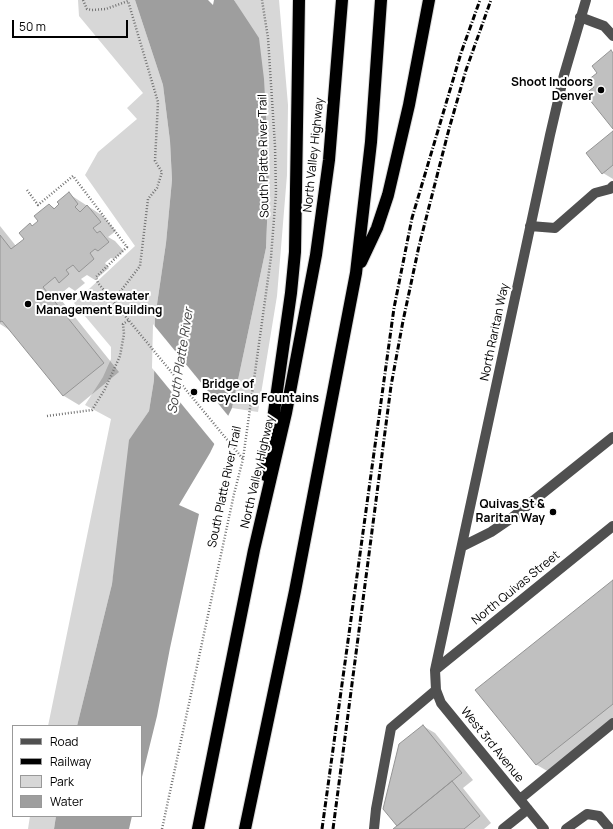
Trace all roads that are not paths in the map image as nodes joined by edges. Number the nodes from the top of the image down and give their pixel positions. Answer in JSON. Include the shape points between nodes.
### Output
{"nodes":[{"id":1,"x":299,"y":0,"type":"edge"},
{"id":2,"x":342,"y":0,"type":"edge"},
{"id":3,"x":381,"y":0,"type":"edge"},
{"id":4,"x":429,"y":0,"type":"edge"},
{"id":5,"x":586,"y":0,"type":"edge"},
{"id":6,"x":580,"y":17,"type":"junction"},
{"id":7,"x":613,"y":36,"type":"edge"},
{"id":8,"x":613,"y":186,"type":"edge"},
{"id":9,"x":530,"y":226,"type":"junction"},
{"id":10,"x":356,"y":272,"type":"junction"},
{"id":11,"x":613,"y":437,"type":"edge"},
{"id":12,"x":613,"y":526,"type":"edge"},
{"id":13,"x":463,"y":546,"type":"junction"},
{"id":14,"x":254,"y":550,"type":"junction"},
{"id":15,"x":435,"y":670,"type":"junction"},
{"id":16,"x":436,"y":690,"type":"junction"},
{"id":17,"x":613,"y":723,"type":"edge"},
{"id":18,"x":520,"y":799,"type":"junction"},
{"id":19,"x":528,"y":809,"type":"junction"},
{"id":20,"x":198,"y":829,"type":"edge"},
{"id":21,"x":245,"y":829,"type":"edge"},
{"id":22,"x":374,"y":829,"type":"edge"},
{"id":23,"x":503,"y":829,"type":"edge"},
{"id":24,"x":544,"y":829,"type":"edge"},
{"id":25,"x":566,"y":829,"type":"edge"},
{"id":26,"x":610,"y":829,"type":"edge"}],
"edges":[{"from":1,"to":14,"type":"highway","via":[[295,252]]},
{"from":2,"to":14,"type":"highway","name":"North Valley Highway","via":[[329,160],[316,254],[286,413]]},
{"from":3,"to":10,"type":"highway","via":[[370,150]]},
{"from":4,"to":10,"type":"highway","via":[[409,105],[388,195],[377,228]]},
{"from":5,"to":6,"type":"street","name":"North Raritan Way"},
{"from":6,"to":7,"type":"street","via":[[604,26]]},
{"from":6,"to":9,"type":"street","name":"North Raritan Way"},
{"from":8,"to":9,"type":"street","via":[[595,193],[555,228]]},
{"from":9,"to":13,"type":"street","name":"North Raritan Way"},
{"from":10,"to":21,"type":"highway","via":[[295,591]]},
{"from":11,"to":13,"type":"street","via":[[514,517]]},
{"from":12,"to":15,"type":"street","name":"North Quivas Street"},
{"from":13,"to":15,"type":"street","name":"North Raritan Way"},
{"from":14,"to":20,"type":"highway","name":"North Valley Highway"},
{"from":15,"to":16,"type":"street","name":"West 3rd Avenue"},
{"from":16,"to":18,"type":"street","name":"West 3rd Avenue","via":[[442,703]]},
{"from":16,"to":22,"type":"street","via":[[391,728]]},
{"from":17,"to":18,"type":"street"},
{"from":18,"to":19,"type":"street","name":"West 3rd Avenue"},
{"from":19,"to":23,"type":"street"},
{"from":19,"to":24,"type":"street","name":"West 3rd Avenue"},
{"from":25,"to":26,"type":"street","via":[[587,814],[598,816]]}]}
